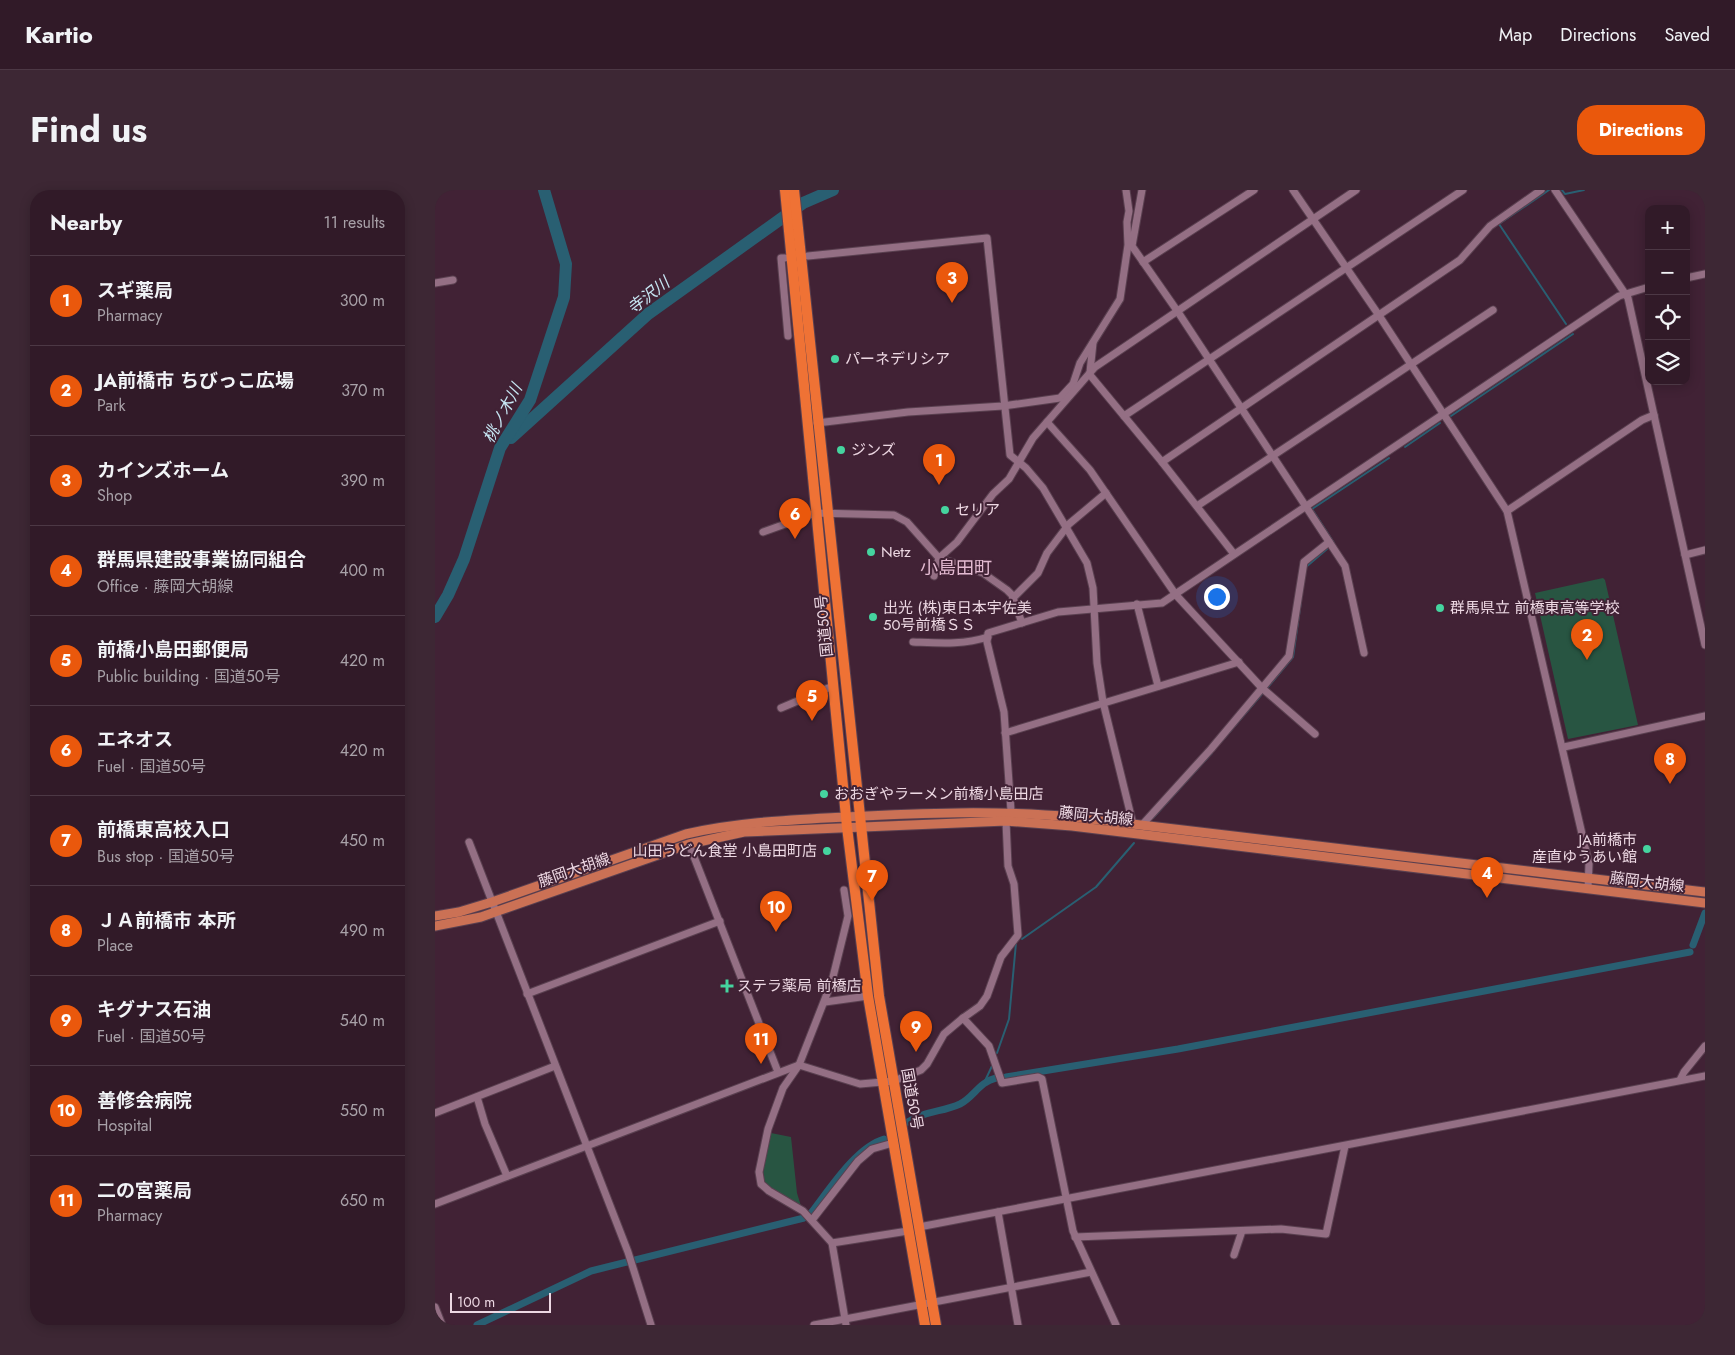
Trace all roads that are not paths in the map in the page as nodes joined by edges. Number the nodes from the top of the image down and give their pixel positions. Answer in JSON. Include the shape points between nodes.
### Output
{"nodes":[{"id":1,"x":785,"y":190,"type":"edge"},
{"id":2,"x":1126,"y":190,"type":"edge"},
{"id":3,"x":1142,"y":190,"type":"edge"},
{"id":4,"x":1255,"y":190,"type":"edge"},
{"id":5,"x":1293,"y":190,"type":"edge"},
{"id":6,"x":1356,"y":190,"type":"edge"},
{"id":7,"x":1463,"y":190,"type":"edge"},
{"id":8,"x":1541,"y":190,"type":"edge"},
{"id":9,"x":1555,"y":190,"type":"edge"},
{"id":10,"x":792,"y":196,"type":"edge"},
{"id":11,"x":1313,"y":220,"type":"junction"},
{"id":12,"x":793,"y":232,"type":"junction"},
{"id":13,"x":1130,"y":245,"type":"junction"},
{"id":14,"x":808,"y":256,"type":"dead end"},
{"id":15,"x":785,"y":258,"type":"dead end"},
{"id":16,"x":1143,"y":262,"type":"junction"},
{"id":17,"x":1346,"y":268,"type":"junction"},
{"id":18,"x":1705,"y":274,"type":"edge"},
{"id":19,"x":1690,"y":277,"type":"edge"},
{"id":20,"x":453,"y":280,"type":"dead end"},
{"id":21,"x":435,"y":283,"type":"edge"},
{"id":22,"x":1645,"y":288,"type":"edge"},
{"id":23,"x":1625,"y":292,"type":"junction"},
{"id":24,"x":1493,"y":310,"type":"dead end"},
{"id":25,"x":1178,"y":312,"type":"junction"},
{"id":26,"x":1378,"y":314,"type":"junction"},
{"id":27,"x":788,"y":336,"type":"dead end"},
{"id":28,"x":1093,"y":342,"type":"junction"},
{"id":29,"x":1210,"y":360,"type":"junction"},
{"id":30,"x":1411,"y":365,"type":"junction"},
{"id":31,"x":1090,"y":375,"type":"junction"},
{"id":32,"x":1003,"y":406,"type":"junction"},
{"id":33,"x":1241,"y":408,"type":"junction"},
{"id":34,"x":1444,"y":414,"type":"junction"},
{"id":35,"x":1654,"y":415,"type":"junction"},
{"id":36,"x":1124,"y":416,"type":"junction"},
{"id":37,"x":817,"y":422,"type":"junction"},
{"id":38,"x":1047,"y":422,"type":"junction"},
{"id":39,"x":1273,"y":457,"type":"junction"},
{"id":40,"x":1163,"y":462,"type":"junction"},
{"id":41,"x":1019,"y":463,"type":"junction"},
{"id":42,"x":1106,"y":493,"type":"junction"},
{"id":43,"x":1197,"y":506,"type":"junction"},
{"id":44,"x":1305,"y":507,"type":"junction"},
{"id":45,"x":827,"y":512,"type":"junction"},
{"id":46,"x":1507,"y":512,"type":"junction"},
{"id":47,"x":816,"y":513,"type":"junction"},
{"id":48,"x":1067,"y":528,"type":"junction"},
{"id":49,"x":763,"y":532,"type":"dead end"},
{"id":50,"x":1329,"y":542,"type":"junction"},
{"id":51,"x":1705,"y":550,"type":"edge"},
{"id":52,"x":1234,"y":554,"type":"junction"},
{"id":53,"x":1685,"y":555,"type":"junction"},
{"id":54,"x":939,"y":558,"type":"junction"},
{"id":55,"x":934,"y":576,"type":"dead end"},
{"id":56,"x":1177,"y":595,"type":"junction"},
{"id":57,"x":1013,"y":598,"type":"junction"},
{"id":58,"x":1137,"y":604,"type":"junction"},
{"id":59,"x":1095,"y":607,"type":"junction"},
{"id":60,"x":1022,"y":623,"type":"junction"},
{"id":61,"x":988,"y":637,"type":"junction"},
{"id":62,"x":913,"y":642,"type":"dead end"},
{"id":63,"x":1705,"y":645,"type":"edge"},
{"id":64,"x":1364,"y":653,"type":"dead end"},
{"id":65,"x":1239,"y":662,"type":"junction"},
{"id":66,"x":833,"y":686,"type":"junction"},
{"id":67,"x":1159,"y":686,"type":"junction"},
{"id":68,"x":1262,"y":688,"type":"junction"},
{"id":69,"x":1103,"y":702,"type":"junction"},
{"id":70,"x":781,"y":708,"type":"dead end"},
{"id":71,"x":1705,"y":716,"type":"edge"},
{"id":72,"x":1005,"y":733,"type":"junction"},
{"id":73,"x":1315,"y":734,"type":"dead end"},
{"id":74,"x":1564,"y":747,"type":"junction"},
{"id":75,"x":1011,"y":811,"type":"junction"},
{"id":76,"x":859,"y":821,"type":"junction"},
{"id":77,"x":1007,"y":821,"type":"junction"},
{"id":78,"x":847,"y":822,"type":"junction"},
{"id":79,"x":1138,"y":825,"type":"junction"},
{"id":80,"x":469,"y":842,"type":"dead end"},
{"id":81,"x":689,"y":844,"type":"junction"},
{"id":82,"x":1588,"y":884,"type":"junction"},
{"id":83,"x":844,"y":890,"type":"dead end"},
{"id":84,"x":1705,"y":892,"type":"edge"},
{"id":85,"x":492,"y":902,"type":"junction"},
{"id":86,"x":1705,"y":903,"type":"edge"},
{"id":87,"x":495,"y":912,"type":"junction"},
{"id":88,"x":435,"y":916,"type":"edge"},
{"id":89,"x":719,"y":921,"type":"junction"},
{"id":90,"x":435,"y":926,"type":"edge"},
{"id":91,"x":527,"y":994,"type":"junction"},
{"id":92,"x":868,"y":996,"type":"junction"},
{"id":93,"x":825,"y":1002,"type":"junction"},
{"id":94,"x":963,"y":1018,"type":"junction"},
{"id":95,"x":1705,"y":1046,"type":"edge"},
{"id":96,"x":799,"y":1065,"type":"junction"},
{"id":97,"x":555,"y":1066,"type":"junction"},
{"id":98,"x":778,"y":1072,"type":"junction"},
{"id":99,"x":1705,"y":1076,"type":"edge"},
{"id":100,"x":1680,"y":1080,"type":"junction"},
{"id":101,"x":894,"y":1081,"type":"junction"},
{"id":102,"x":882,"y":1084,"type":"junction"},
{"id":103,"x":477,"y":1096,"type":"junction"},
{"id":104,"x":435,"y":1113,"type":"edge"},
{"id":105,"x":893,"y":1143,"type":"junction"},
{"id":106,"x":585,"y":1146,"type":"junction"},
{"id":107,"x":1345,"y":1146,"type":"junction"},
{"id":108,"x":507,"y":1176,"type":"junction"},
{"id":109,"x":1066,"y":1200,"type":"junction"},
{"id":110,"x":435,"y":1204,"type":"edge"},
{"id":111,"x":998,"y":1212,"type":"junction"},
{"id":112,"x":812,"y":1220,"type":"junction"},
{"id":113,"x":919,"y":1227,"type":"junction"},
{"id":114,"x":908,"y":1231,"type":"junction"},
{"id":115,"x":1242,"y":1231,"type":"junction"},
{"id":116,"x":1075,"y":1237,"type":"junction"},
{"id":117,"x":832,"y":1243,"type":"junction"},
{"id":118,"x":1234,"y":1255,"type":"dead end"},
{"id":119,"x":1091,"y":1272,"type":"junction"},
{"id":120,"x":1011,"y":1287,"type":"junction"},
{"id":121,"x":932,"y":1302,"type":"junction"},
{"id":122,"x":921,"y":1304,"type":"junction"},
{"id":123,"x":435,"y":1307,"type":"edge"},
{"id":124,"x":845,"y":1322,"type":"edge"},
{"id":125,"x":442,"y":1325,"type":"edge"},
{"id":126,"x":651,"y":1325,"type":"edge"},
{"id":127,"x":814,"y":1325,"type":"edge"},
{"id":128,"x":925,"y":1325,"type":"edge"},
{"id":129,"x":936,"y":1325,"type":"edge"},
{"id":130,"x":1018,"y":1325,"type":"edge"},
{"id":131,"x":1116,"y":1325,"type":"edge"}],
"edges":[{"from":1,"to":10,"type":"highway","name":"国道50号"},
{"from":2,"to":13,"type":"street"},
{"from":3,"to":13,"type":"street"},
{"from":4,"to":16,"type":"street"},
{"from":5,"to":11,"type":"street"},
{"from":6,"to":11,"type":"street"},
{"from":7,"to":17,"type":"street"},
{"from":8,"to":26,"type":"street","via":[[1490,226],[1460,260]]},
{"from":9,"to":23,"type":"street"},
{"from":10,"to":12,"type":"highway","name":"国道50号"},
{"from":11,"to":17,"type":"street"},
{"from":11,"to":25,"type":"street"},
{"from":12,"to":37,"type":"highway","name":"国道50号"},
{"from":12,"to":47,"type":"highway","name":"国道50号"},
{"from":13,"to":16,"type":"street"},
{"from":13,"to":28,"type":"street","via":[[1120,299]]},
{"from":14,"to":32,"type":"street","via":[[987,238]]},
{"from":15,"to":27,"type":"street","via":[[781,258]]},
{"from":16,"to":25,"type":"street"},
{"from":17,"to":26,"type":"street"},
{"from":17,"to":29,"type":"street"},
{"from":18,"to":19,"type":"street"},
{"from":20,"to":21,"type":"street"},
{"from":22,"to":23,"type":"street"},
{"from":23,"to":34,"type":"street"},
{"from":23,"to":35,"type":"street"},
{"from":24,"to":30,"type":"street"},
{"from":25,"to":29,"type":"street"},
{"from":25,"to":31,"type":"street","via":[[1095,367]]},
{"from":26,"to":30,"type":"street"},
{"from":26,"to":33,"type":"street"},
{"from":28,"to":31,"type":"street"},
{"from":28,"to":32,"type":"street","via":[[1073,384],[1060,398]]},
{"from":29,"to":33,"type":"street"},
{"from":29,"to":36,"type":"street"},
{"from":30,"to":34,"type":"street"},
{"from":30,"to":39,"type":"street"},
{"from":31,"to":36,"type":"street"},
{"from":31,"to":38,"type":"street"},
{"from":32,"to":37,"type":"street"},
{"from":32,"to":41,"type":"street","via":[[1010,456]]},
{"from":33,"to":39,"type":"street"},
{"from":33,"to":40,"type":"street"},
{"from":34,"to":44,"type":"street"},
{"from":34,"to":46,"type":"street"},
{"from":35,"to":46,"type":"street"},
{"from":35,"to":53,"type":"street"},
{"from":36,"to":40,"type":"street"},
{"from":37,"to":45,"type":"highway","name":"国道50号"},
{"from":38,"to":41,"type":"street","via":[[1033,438]]},
{"from":38,"to":42,"type":"street","via":[[1091,470]]},
{"from":39,"to":43,"type":"street"},
{"from":39,"to":44,"type":"street"},
{"from":40,"to":43,"type":"street"},
{"from":41,"to":48,"type":"street","via":[[1043,488]]},
{"from":41,"to":54,"type":"street","via":[[957,542]]},
{"from":42,"to":48,"type":"street","via":[[1081,512]]},
{"from":42,"to":56,"type":"street"},
{"from":43,"to":52,"type":"street"},
{"from":44,"to":50,"type":"street"},
{"from":44,"to":52,"type":"street"},
{"from":45,"to":47,"type":"street"},
{"from":45,"to":54,"type":"street","via":[[894,515],[907,522]]},
{"from":45,"to":76,"type":"highway","name":"国道50号"},
{"from":46,"to":74,"type":"street"},
{"from":47,"to":49,"type":"street"},
{"from":47,"to":66,"type":"highway","name":"国道50号"},
{"from":48,"to":57,"type":"street","via":[[1047,553],[1038,573]]},
{"from":48,"to":59,"type":"street","via":[[1087,563]]},
{"from":50,"to":64,"type":"street","via":[[1345,566]]},
{"from":50,"to":68,"type":"street","via":[[1304,562],[1289,656]]},
{"from":51,"to":53,"type":"street"},
{"from":52,"to":56,"type":"street"},
{"from":53,"to":63,"type":"street"},
{"from":54,"to":55,"type":"street"},
{"from":54,"to":57,"type":"street","via":[[983,573]]},
{"from":56,"to":58,"type":"street","via":[[1162,603]]},
{"from":56,"to":65,"type":"street"},
{"from":57,"to":60,"type":"street"},
{"from":58,"to":59,"type":"street"},
{"from":58,"to":67,"type":"street"},
{"from":59,"to":60,"type":"street","via":[[1058,612]]},
{"from":59,"to":69,"type":"street","via":[[1097,663]]},
{"from":60,"to":61,"type":"street","via":[[988,633]]},
{"from":61,"to":62,"type":"street","via":[[946,644]]},
{"from":61,"to":72,"type":"street","via":[[1004,712]]},
{"from":65,"to":67,"type":"street"},
{"from":65,"to":68,"type":"street"},
{"from":66,"to":70,"type":"street"},
{"from":66,"to":78,"type":"highway","name":"国道50号"},
{"from":67,"to":69,"type":"street"},
{"from":68,"to":73,"type":"street"},
{"from":68,"to":79,"type":"street","via":[[1211,749]]},
{"from":69,"to":72,"type":"street"},
{"from":69,"to":79,"type":"street"},
{"from":71,"to":74,"type":"street"},
{"from":72,"to":75,"type":"street"},
{"from":74,"to":82,"type":"street","via":[[1589,864]]},
{"from":75,"to":76,"type":"main road","name":"藤岡大胡線"},
{"from":75,"to":77,"type":"street"},
{"from":75,"to":79,"type":"main road","name":"藤岡大胡線"},
{"from":76,"to":77,"type":"main road","name":"藤岡大胡線"},
{"from":76,"to":78,"type":"main road","name":"藤岡大胡線"},
{"from":76,"to":101,"type":"highway","name":"国道50号","via":[[879,996]]},
{"from":77,"to":82,"type":"main road","name":"藤岡大胡線"},
{"from":77,"to":94,"type":"street","via":[[1008,866],[1014,884],[1019,935],[1001,958],[987,996],[980,1006]]},
{"from":78,"to":81,"type":"main road","name":"藤岡大胡線","via":[[744,832]]},
{"from":78,"to":85,"type":"main road","name":"藤岡大胡線","via":[[760,822],[686,834]]},
{"from":78,"to":92,"type":"highway","name":"国道50号"},
{"from":79,"to":82,"type":"main road","name":"藤岡大胡線"},
{"from":80,"to":85,"type":"street"},
{"from":81,"to":87,"type":"main road","name":"藤岡大胡線"},
{"from":81,"to":89,"type":"street"},
{"from":82,"to":84,"type":"main road","name":"藤岡大胡線"},
{"from":82,"to":86,"type":"main road","name":"藤岡大胡線"},
{"from":83,"to":93,"type":"street","via":[[848,916]]},
{"from":85,"to":87,"type":"street"},
{"from":85,"to":88,"type":"main road","name":"藤岡大胡線"},
{"from":87,"to":90,"type":"main road","name":"藤岡大胡線"},
{"from":87,"to":91,"type":"street"},
{"from":89,"to":91,"type":"street"},
{"from":89,"to":98,"type":"street"},
{"from":91,"to":97,"type":"street"},
{"from":92,"to":93,"type":"street"},
{"from":92,"to":102,"type":"highway","name":"国道50号"},
{"from":93,"to":96,"type":"street"},
{"from":94,"to":101,"type":"street","via":[[944,1034],[921,1070]]},
{"from":94,"to":109,"type":"street","via":[[989,1046],[1002,1082],[1042,1079]]},
{"from":95,"to":100,"type":"street"},
{"from":96,"to":98,"type":"street"},
{"from":96,"to":102,"type":"street","via":[[860,1084]]},
{"from":96,"to":112,"type":"street","via":[[783,1088],[759,1172],[761,1184]]},
{"from":97,"to":103,"type":"street"},
{"from":97,"to":106,"type":"street"},
{"from":98,"to":106,"type":"street"},
{"from":99,"to":100,"type":"street"},
{"from":100,"to":107,"type":"street"},
{"from":101,"to":102,"type":"street"},
{"from":101,"to":113,"type":"highway","name":"国道50号"},
{"from":102,"to":105,"type":"highway","name":"国道50号"},
{"from":103,"to":104,"type":"street"},
{"from":103,"to":108,"type":"street"},
{"from":105,"to":112,"type":"street","via":[[872,1149],[859,1161]]},
{"from":105,"to":114,"type":"highway","name":"国道50号"},
{"from":106,"to":108,"type":"street"},
{"from":106,"to":126,"type":"street","via":[[627,1252]]},
{"from":107,"to":109,"type":"street"},
{"from":107,"to":115,"type":"street","via":[[1326,1234],[1281,1229]]},
{"from":108,"to":110,"type":"street"},
{"from":109,"to":111,"type":"street"},
{"from":109,"to":116,"type":"street"},
{"from":111,"to":113,"type":"street"},
{"from":111,"to":120,"type":"street"},
{"from":112,"to":117,"type":"street"},
{"from":113,"to":121,"type":"highway","name":"国道50号"},
{"from":114,"to":117,"type":"street"},
{"from":114,"to":122,"type":"highway","name":"国道50号"},
{"from":115,"to":116,"type":"street"},
{"from":115,"to":118,"type":"street"},
{"from":116,"to":119,"type":"street"},
{"from":117,"to":124,"type":"street"},
{"from":119,"to":120,"type":"street"},
{"from":119,"to":131,"type":"street"},
{"from":120,"to":121,"type":"street"},
{"from":120,"to":130,"type":"street"},
{"from":121,"to":122,"type":"street"},
{"from":121,"to":129,"type":"highway","name":"国道50号"},
{"from":122,"to":124,"type":"street"},
{"from":122,"to":128,"type":"highway","name":"国道50号"},
{"from":123,"to":125,"type":"street"},
{"from":124,"to":127,"type":"street"}]}
